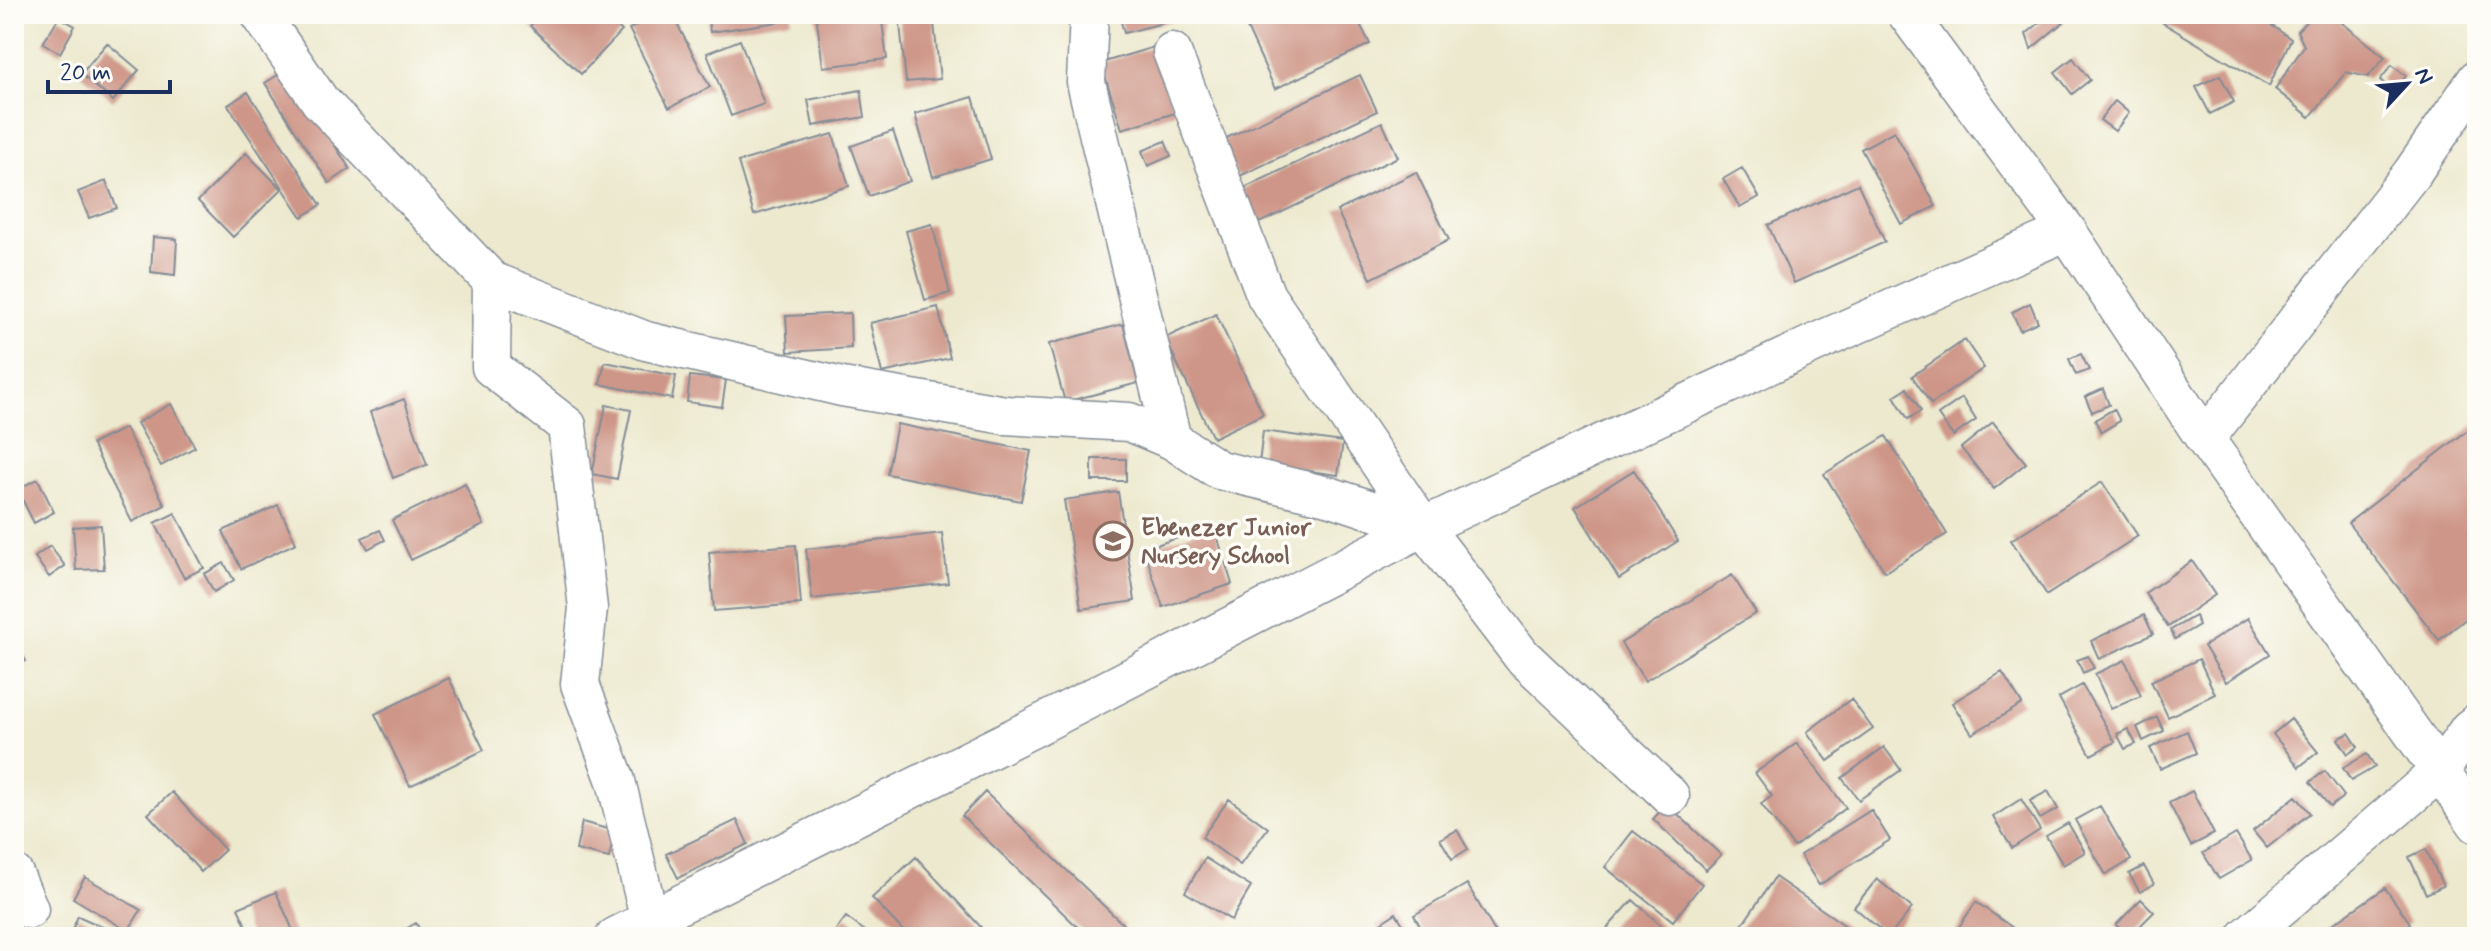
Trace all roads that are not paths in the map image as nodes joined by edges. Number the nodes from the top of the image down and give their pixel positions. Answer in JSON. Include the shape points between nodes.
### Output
{"nodes":[{"id":1,"x":260,"y":14,"type":"edge"},
{"id":2,"x":1089,"y":14,"type":"edge"},
{"id":3,"x":1907,"y":14,"type":"edge"},
{"id":4,"x":1172,"y":52,"type":"dead end"},
{"id":5,"x":2477,"y":79,"type":"edge"},
{"id":6,"x":2067,"y":231,"type":"junction"},
{"id":7,"x":492,"y":281,"type":"junction"},
{"id":8,"x":2205,"y":439,"type":"junction"},
{"id":9,"x":1172,"y":440,"type":"junction"},
{"id":10,"x":1423,"y":527,"type":"junction"},
{"id":11,"x":2477,"y":723,"type":"edge"},
{"id":12,"x":2440,"y":771,"type":"junction"},
{"id":13,"x":1670,"y":796,"type":"dead end"},
{"id":14,"x":2477,"y":824,"type":"edge"},
{"id":15,"x":14,"y":874,"type":"edge"},
{"id":16,"x":29,"y":909,"type":"dead end"},
{"id":17,"x":648,"y":929,"type":"edge"},
{"id":18,"x":615,"y":937,"type":"edge"},
{"id":19,"x":2246,"y":937,"type":"edge"}],
"edges":[{"from":1,"to":7,"type":"street","via":[[320,101]]},
{"from":2,"to":9,"type":"street","via":[[1086,82]]},
{"from":3,"to":6,"type":"street"},
{"from":4,"to":10,"type":"street","via":[[1266,296]]},
{"from":5,"to":8,"type":"street","via":[[2412,173]]},
{"from":6,"to":8,"type":"street"},
{"from":6,"to":10,"type":"street"},
{"from":7,"to":9,"type":"street","via":[[661,345],[842,387],[990,412],[1129,422]]},
{"from":7,"to":17,"type":"street","via":[[491,367],[567,426],[588,608],[580,684],[616,781]]},
{"from":8,"to":12,"type":"street"},
{"from":9,"to":10,"type":"street","via":[[1219,470],[1332,497]]},
{"from":10,"to":13,"type":"street","via":[[1522,656]]},
{"from":10,"to":17,"type":"street"},
{"from":11,"to":12,"type":"street"},
{"from":12,"to":14,"type":"street"},
{"from":12,"to":19,"type":"street"},
{"from":15,"to":16,"type":"street"},
{"from":17,"to":18,"type":"street"}]}
